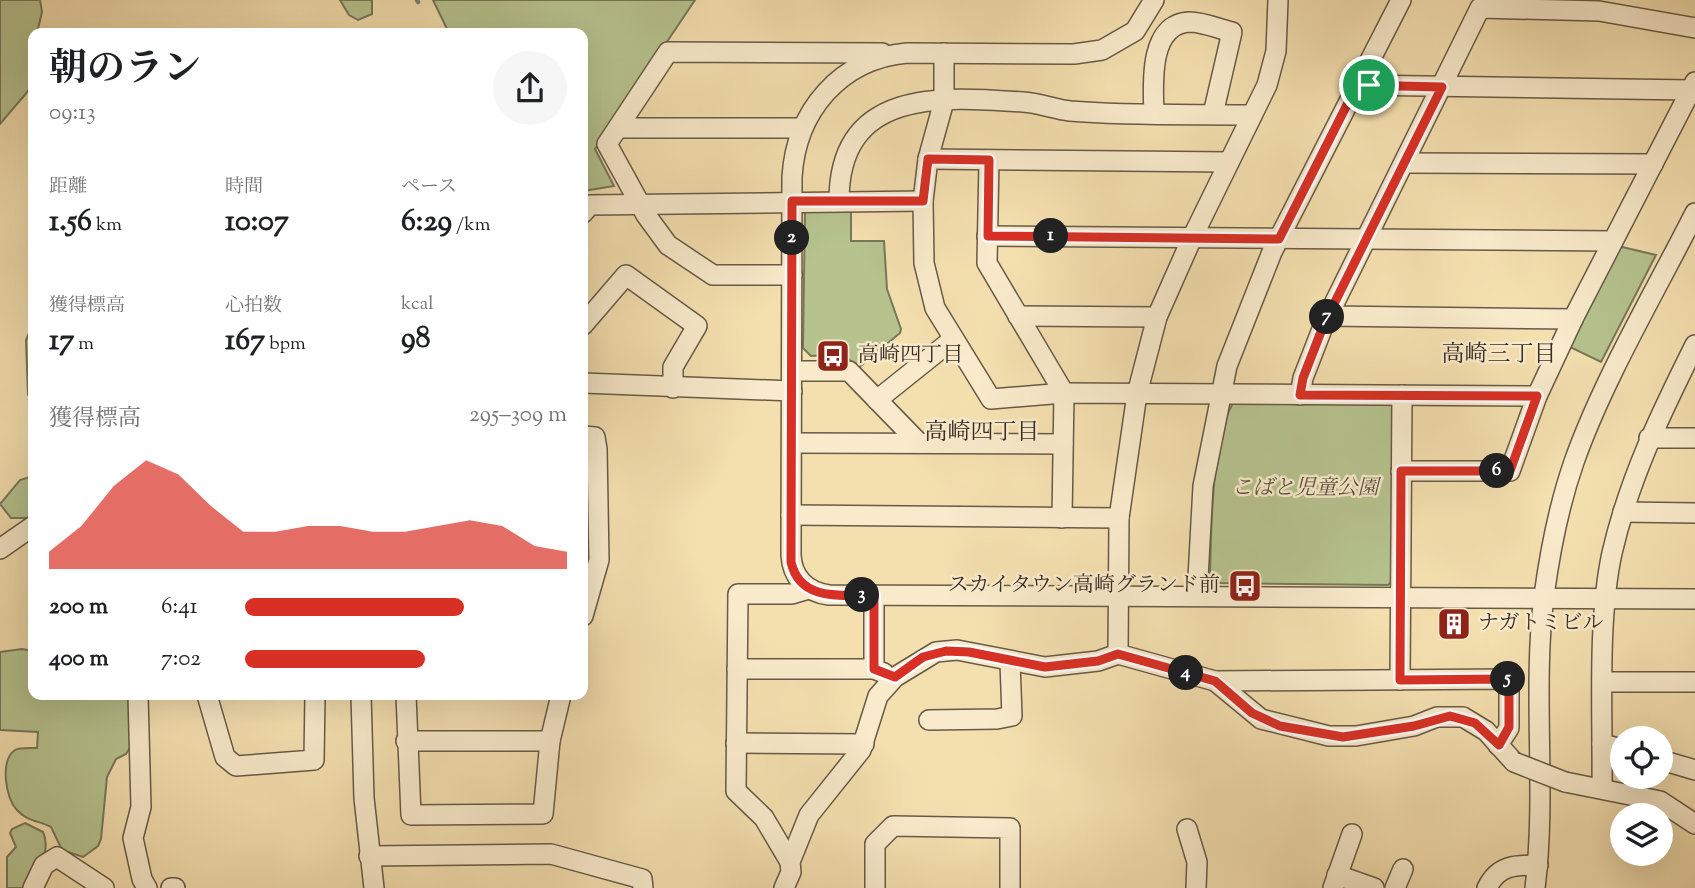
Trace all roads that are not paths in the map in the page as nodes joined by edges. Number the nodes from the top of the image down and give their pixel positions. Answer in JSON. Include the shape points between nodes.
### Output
{"nodes":[{"id":1,"x":1154,"y":0,"type":"edge"},
{"id":2,"x":1278,"y":0,"type":"edge"},
{"id":3,"x":1401,"y":0,"type":"edge"},
{"id":4,"x":1695,"y":28,"type":"edge"},
{"id":5,"x":907,"y":53,"type":"junction"},
{"id":6,"x":943,"y":53,"type":"junction"},
{"id":7,"x":1357,"y":85,"type":"junction"},
{"id":8,"x":1693,"y":86,"type":"edge"},
{"id":9,"x":1442,"y":87,"type":"junction"},
{"id":10,"x":944,"y":101,"type":"junction"},
{"id":11,"x":1154,"y":113,"type":"junction"},
{"id":12,"x":1213,"y":114,"type":"junction"},
{"id":13,"x":1252,"y":115,"type":"junction"},
{"id":14,"x":618,"y":128,"type":"junction"},
{"id":15,"x":802,"y":128,"type":"junction"},
{"id":16,"x":928,"y":159,"type":"junction"},
{"id":17,"x":989,"y":160,"type":"junction"},
{"id":18,"x":1229,"y":162,"type":"junction"},
{"id":19,"x":1405,"y":163,"type":"junction"},
{"id":20,"x":1653,"y":164,"type":"junction"},
{"id":21,"x":792,"y":201,"type":"junction"},
{"id":22,"x":839,"y":201,"type":"junction"},
{"id":23,"x":923,"y":201,"type":"junction"},
{"id":24,"x":639,"y":202,"type":"junction"},
{"id":25,"x":588,"y":207,"type":"edge"},
{"id":26,"x":1695,"y":213,"type":"edge"},
{"id":27,"x":988,"y":236,"type":"junction"},
{"id":28,"x":1192,"y":237,"type":"junction"},
{"id":29,"x":1279,"y":239,"type":"junction"},
{"id":30,"x":1365,"y":239,"type":"junction"},
{"id":31,"x":1613,"y":241,"type":"junction"},
{"id":32,"x":792,"y":275,"type":"junction"},
{"id":33,"x":1018,"y":316,"type":"junction"},
{"id":34,"x":1328,"y":316,"type":"junction"},
{"id":35,"x":1157,"y":317,"type":"junction"},
{"id":36,"x":588,"y":319,"type":"edge"},
{"id":37,"x":1573,"y":319,"type":"junction"},
{"id":38,"x":952,"y":340,"type":"junction"},
{"id":39,"x":1693,"y":352,"type":"edge"},
{"id":40,"x":792,"y":371,"type":"junction"},
{"id":41,"x":588,"y":383,"type":"edge"},
{"id":42,"x":673,"y":388,"type":"junction"},
{"id":43,"x":792,"y":391,"type":"junction"},
{"id":44,"x":1064,"y":393,"type":"junction"},
{"id":45,"x":1137,"y":394,"type":"junction"},
{"id":46,"x":1219,"y":394,"type":"junction"},
{"id":47,"x":1300,"y":395,"type":"junction"},
{"id":48,"x":1402,"y":395,"type":"junction"},
{"id":49,"x":1537,"y":396,"type":"junction"},
{"id":50,"x":877,"y":400,"type":"junction"},
{"id":51,"x":588,"y":436,"type":"edge"},
{"id":52,"x":1649,"y":438,"type":"junction"},
{"id":53,"x":1695,"y":438,"type":"edge"},
{"id":54,"x":792,"y":443,"type":"junction"},
{"id":55,"x":919,"y":443,"type":"junction"},
{"id":56,"x":1063,"y":444,"type":"junction"},
{"id":57,"x":1401,"y":471,"type":"junction"},
{"id":58,"x":1623,"y":512,"type":"junction"},
{"id":59,"x":1695,"y":513,"type":"edge"},
{"id":60,"x":591,"y":514,"type":"edge"},
{"id":61,"x":791,"y":515,"type":"junction"},
{"id":62,"x":1062,"y":518,"type":"junction"},
{"id":63,"x":1119,"y":518,"type":"junction"},
{"id":64,"x":28,"y":529,"type":"edge"},
{"id":65,"x":0,"y":549,"type":"edge"},
{"id":66,"x":588,"y":587,"type":"edge"},
{"id":67,"x":809,"y":589,"type":"junction"},
{"id":68,"x":874,"y":595,"type":"junction"},
{"id":69,"x":1118,"y":596,"type":"junction"},
{"id":70,"x":1197,"y":596,"type":"junction"},
{"id":71,"x":1401,"y":597,"type":"junction"},
{"id":72,"x":1544,"y":598,"type":"junction"},
{"id":73,"x":1605,"y":598,"type":"junction"},
{"id":74,"x":1695,"y":599,"type":"edge"},
{"id":75,"x":1118,"y":654,"type":"junction"},
{"id":76,"x":1010,"y":663,"type":"junction"},
{"id":77,"x":737,"y":669,"type":"junction"},
{"id":78,"x":874,"y":669,"type":"junction"},
{"id":79,"x":895,"y":677,"type":"junction"},
{"id":80,"x":1400,"y":680,"type":"junction"},
{"id":81,"x":1215,"y":681,"type":"junction"},
{"id":82,"x":1604,"y":682,"type":"junction"},
{"id":83,"x":1695,"y":682,"type":"edge"},
{"id":84,"x":138,"y":700,"type":"edge"},
{"id":85,"x":208,"y":700,"type":"edge"},
{"id":86,"x":315,"y":700,"type":"edge"},
{"id":87,"x":361,"y":700,"type":"edge"},
{"id":88,"x":406,"y":700,"type":"edge"},
{"id":89,"x":560,"y":700,"type":"edge"},
{"id":90,"x":929,"y":720,"type":"dead end"},
{"id":91,"x":406,"y":741,"type":"junction"},
{"id":92,"x":550,"y":741,"type":"junction"},
{"id":93,"x":736,"y":743,"type":"junction"},
{"id":94,"x":864,"y":744,"type":"junction"},
{"id":95,"x":1602,"y":744,"type":"junction"},
{"id":96,"x":1499,"y":745,"type":"junction"},
{"id":97,"x":1610,"y":746,"type":"edge"},
{"id":98,"x":1673,"y":764,"type":"edge"},
{"id":99,"x":1695,"y":770,"type":"edge"},
{"id":100,"x":1601,"y":788,"type":"junction"},
{"id":101,"x":1695,"y":824,"type":"edge"},
{"id":102,"x":1187,"y":829,"type":"dead end"},
{"id":103,"x":1352,"y":834,"type":"dead end"},
{"id":104,"x":369,"y":856,"type":"junction"},
{"id":105,"x":790,"y":862,"type":"junction"},
{"id":106,"x":1538,"y":865,"type":"junction"},
{"id":107,"x":1403,"y":869,"type":"dead end"},
{"id":108,"x":1335,"y":881,"type":"edge"},
{"id":109,"x":33,"y":888,"type":"edge"},
{"id":110,"x":104,"y":888,"type":"edge"},
{"id":111,"x":147,"y":888,"type":"edge"},
{"id":112,"x":374,"y":888,"type":"edge"},
{"id":113,"x":643,"y":888,"type":"edge"},
{"id":114,"x":784,"y":888,"type":"edge"},
{"id":115,"x":874,"y":888,"type":"edge"},
{"id":116,"x":1010,"y":888,"type":"edge"},
{"id":117,"x":1196,"y":888,"type":"edge"},
{"id":118,"x":1374,"y":888,"type":"edge"},
{"id":119,"x":1395,"y":888,"type":"edge"},
{"id":120,"x":1487,"y":888,"type":"edge"},
{"id":121,"x":1535,"y":888,"type":"edge"}],
"edges":[{"from":1,"to":6,"type":"street","via":[[1135,31],[1102,50]]},
{"from":2,"to":13,"type":"street","via":[[1274,61]]},
{"from":3,"to":7,"type":"street"},
{"from":4,"to":9,"type":"street","via":[[1599,12],[1480,8]]},
{"from":5,"to":6,"type":"street"},
{"from":5,"to":14,"type":"street","via":[[668,52]]},
{"from":5,"to":15,"type":"street","via":[[876,59],[844,76],[820,97]]},
{"from":6,"to":10,"type":"street"},
{"from":7,"to":9,"type":"street"},
{"from":7,"to":29,"type":"street"},
{"from":8,"to":9,"type":"street"},
{"from":8,"to":20,"type":"street"},
{"from":9,"to":19,"type":"street"},
{"from":10,"to":11,"type":"street","via":[[1024,102],[1069,111]]},
{"from":10,"to":16,"type":"street"},
{"from":10,"to":22,"type":"street","via":[[900,105],[869,122],[839,170]]},
{"from":11,"to":12,"type":"street"},
{"from":11,"to":12,"type":"street","via":[[1153,71],[1162,39],[1178,25],[1192,22],[1232,32]]},
{"from":12,"to":13,"type":"street"},
{"from":13,"to":18,"type":"street"},
{"from":14,"to":15,"type":"street"},
{"from":14,"to":24,"type":"street","via":[[607,144]]},
{"from":15,"to":21,"type":"street","via":[[794,151]]},
{"from":16,"to":17,"type":"street"},
{"from":16,"to":23,"type":"street"},
{"from":17,"to":18,"type":"street"},
{"from":17,"to":27,"type":"street"},
{"from":18,"to":28,"type":"street"},
{"from":19,"to":20,"type":"street"},
{"from":19,"to":30,"type":"street"},
{"from":20,"to":31,"type":"street"},
{"from":21,"to":22,"type":"street"},
{"from":21,"to":24,"type":"street"},
{"from":21,"to":32,"type":"street"},
{"from":22,"to":23,"type":"street"},
{"from":23,"to":38,"type":"street","via":[[928,289]]},
{"from":24,"to":25,"type":"street"},
{"from":24,"to":32,"type":"street","via":[[668,245],[713,275]]},
{"from":26,"to":72,"type":"street","via":[[1583,439],[1563,497]]},
{"from":27,"to":28,"type":"street"},
{"from":27,"to":33,"type":"street","via":[[987,263]]},
{"from":28,"to":29,"type":"street"},
{"from":28,"to":35,"type":"street"},
{"from":29,"to":30,"type":"street"},
{"from":29,"to":46,"type":"street"},
{"from":30,"to":31,"type":"street"},
{"from":30,"to":34,"type":"street"},
{"from":31,"to":37,"type":"street"},
{"from":32,"to":40,"type":"street"},
{"from":33,"to":35,"type":"street"},
{"from":33,"to":44,"type":"street"},
{"from":34,"to":37,"type":"street"},
{"from":34,"to":47,"type":"street"},
{"from":35,"to":45,"type":"street"},
{"from":36,"to":42,"type":"street","via":[[626,275],[697,326],[673,367]]},
{"from":37,"to":49,"type":"street"},
{"from":38,"to":44,"type":"street","via":[[991,399]]},
{"from":38,"to":50,"type":"street"},
{"from":39,"to":52,"type":"street"},
{"from":40,"to":43,"type":"street"},
{"from":40,"to":50,"type":"street","via":[[849,371]]},
{"from":41,"to":42,"type":"street"},
{"from":42,"to":43,"type":"street"},
{"from":43,"to":54,"type":"street"},
{"from":44,"to":45,"type":"street"},
{"from":44,"to":56,"type":"street"},
{"from":45,"to":46,"type":"street"},
{"from":45,"to":63,"type":"street"},
{"from":46,"to":47,"type":"street"},
{"from":46,"to":70,"type":"street","via":[[1203,485]]},
{"from":47,"to":48,"type":"street"},
{"from":48,"to":49,"type":"street"},
{"from":48,"to":57,"type":"street"},
{"from":49,"to":57,"type":"street","via":[[1510,471]]},
{"from":50,"to":55,"type":"street"},
{"from":51,"to":60,"type":"street","via":[[595,437]]},
{"from":52,"to":53,"type":"street"},
{"from":52,"to":58,"type":"street"},
{"from":54,"to":55,"type":"street"},
{"from":54,"to":61,"type":"street"},
{"from":55,"to":56,"type":"street"},
{"from":56,"to":62,"type":"street"},
{"from":57,"to":71,"type":"street"},
{"from":58,"to":59,"type":"street"},
{"from":58,"to":73,"type":"street"},
{"from":60,"to":66,"type":"street","via":[[599,560]]},
{"from":61,"to":62,"type":"street"},
{"from":61,"to":67,"type":"street","via":[[793,568]]},
{"from":62,"to":63,"type":"street"},
{"from":63,"to":69,"type":"street"},
{"from":64,"to":65,"type":"street"},
{"from":67,"to":68,"type":"street","via":[[824,594]]},
{"from":67,"to":77,"type":"street","via":[[792,594],[738,594]]},
{"from":68,"to":69,"type":"street"},
{"from":68,"to":78,"type":"street"},
{"from":69,"to":70,"type":"street"},
{"from":69,"to":75,"type":"street"},
{"from":70,"to":71,"type":"street"},
{"from":71,"to":72,"type":"street"},
{"from":71,"to":80,"type":"street"},
{"from":72,"to":73,"type":"street"},
{"from":72,"to":106,"type":"street"},
{"from":73,"to":74,"type":"street"},
{"from":73,"to":82,"type":"street"},
{"from":75,"to":76,"type":"street","via":[[1058,667]]},
{"from":75,"to":81,"type":"street"},
{"from":76,"to":79,"type":"street","via":[[957,650],[936,652]]},
{"from":76,"to":90,"type":"street","via":[[1012,716]]},
{"from":77,"to":78,"type":"street"},
{"from":77,"to":93,"type":"street"},
{"from":78,"to":79,"type":"street"},
{"from":79,"to":94,"type":"street","via":[[873,707]]},
{"from":80,"to":81,"type":"street"},
{"from":80,"to":96,"type":"street","via":[[1509,679],[1509,727]]},
{"from":81,"to":96,"type":"street","via":[[1252,713],[1280,726],[1343,737],[1450,716],[1475,723]]},
{"from":82,"to":83,"type":"street"},
{"from":82,"to":95,"type":"street"},
{"from":84,"to":111,"type":"street","via":[[141,807],[133,838]]},
{"from":85,"to":86,"type":"street","via":[[225,757],[236,766],[314,760]]},
{"from":87,"to":104,"type":"street"},
{"from":88,"to":91,"type":"street"},
{"from":89,"to":92,"type":"street"},
{"from":91,"to":92,"type":"street"},
{"from":91,"to":92,"type":"street","via":[[411,814],[543,814]]},
{"from":93,"to":94,"type":"street"},
{"from":93,"to":105,"type":"street","via":[[736,791],[764,818]]},
{"from":94,"to":105,"type":"street","via":[[809,815]]},
{"from":95,"to":97,"type":"street"},
{"from":95,"to":100,"type":"street"},
{"from":96,"to":100,"type":"street","bridge":true,"via":[[1514,762],[1565,782]]},
{"from":98,"to":99,"type":"street"},
{"from":100,"to":101,"type":"street","via":[[1660,801]]},
{"from":102,"to":117,"type":"street","via":[[1197,862]]},
{"from":103,"to":108,"type":"street"},
{"from":104,"to":112,"type":"street"},
{"from":104,"to":113,"type":"street","via":[[551,855],[642,879]]},
{"from":105,"to":114,"type":"street"},
{"from":106,"to":120,"type":"street","via":[[1508,865]]},
{"from":106,"to":121,"type":"street"},
{"from":107,"to":119,"type":"street"},
{"from":108,"to":118,"type":"street"},
{"from":109,"to":110,"type":"street","via":[[44,864],[57,858]]},
{"from":115,"to":116,"type":"street","via":[[875,844],[893,826],[1010,828]]}]}
